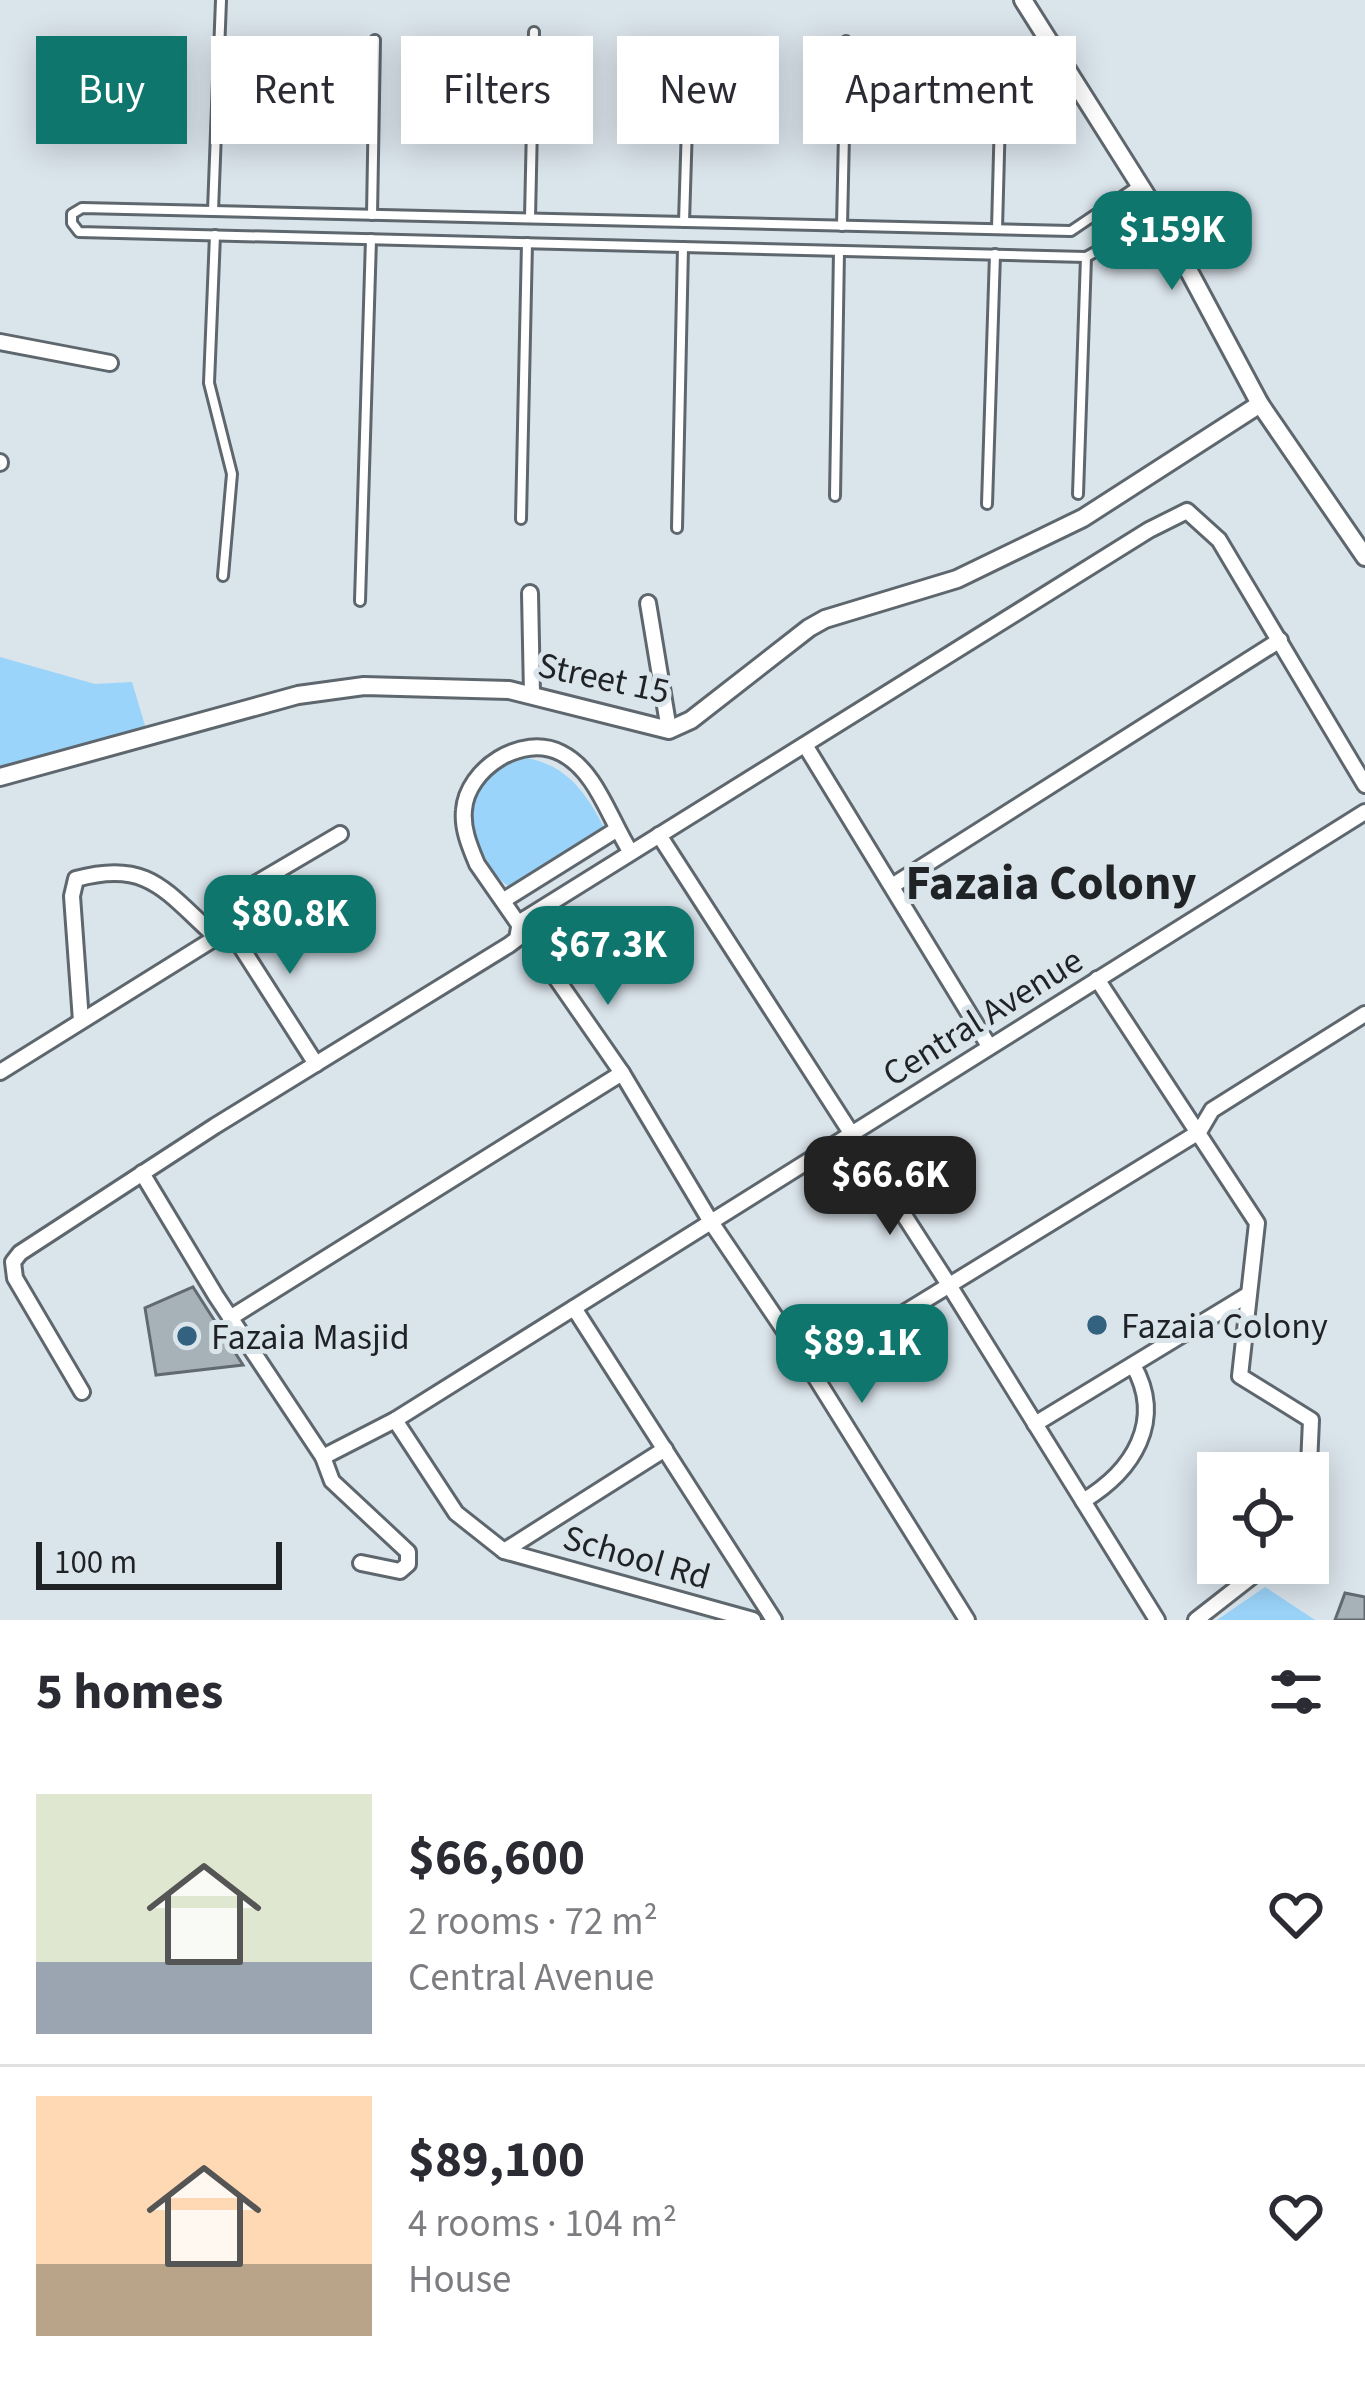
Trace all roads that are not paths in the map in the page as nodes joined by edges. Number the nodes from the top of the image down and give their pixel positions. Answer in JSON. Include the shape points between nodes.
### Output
{"nodes":[{"id":1,"x":220,"y":0,"type":"edge"},
{"id":2,"x":1023,"y":0,"type":"edge"},
{"id":3,"x":534,"y":32,"type":"dead end"},
{"id":4,"x":373,"y":144,"type":"edge"},
{"id":5,"x":686,"y":144,"type":"edge"},
{"id":6,"x":844,"y":144,"type":"edge"},
{"id":7,"x":999,"y":144,"type":"edge"},
{"id":8,"x":1140,"y":184,"type":"junction"},
{"id":9,"x":213,"y":211,"type":"junction"},
{"id":10,"x":372,"y":215,"type":"junction"},
{"id":11,"x":1160,"y":217,"type":"junction"},
{"id":12,"x":530,"y":218,"type":"junction"},
{"id":13,"x":684,"y":222,"type":"junction"},
{"id":14,"x":842,"y":226,"type":"junction"},
{"id":15,"x":997,"y":229,"type":"junction"},
{"id":16,"x":214,"y":235,"type":"junction"},
{"id":17,"x":370,"y":239,"type":"junction"},
{"id":18,"x":527,"y":243,"type":"junction"},
{"id":19,"x":683,"y":247,"type":"junction"},
{"id":20,"x":839,"y":250,"type":"junction"},
{"id":21,"x":995,"y":254,"type":"junction"},
{"id":22,"x":1086,"y":256,"type":"junction"},
{"id":23,"x":0,"y":342,"type":"edge"},
{"id":24,"x":110,"y":364,"type":"dead end"},
{"id":25,"x":1260,"y":404,"type":"junction"},
{"id":26,"x":1078,"y":494,"type":"dead end"},
{"id":27,"x":835,"y":496,"type":"dead end"},
{"id":28,"x":987,"y":504,"type":"dead end"},
{"id":29,"x":521,"y":519,"type":"dead end"},
{"id":30,"x":677,"y":528,"type":"dead end"},
{"id":31,"x":1365,"y":557,"type":"edge"},
{"id":32,"x":223,"y":576,"type":"dead end"},
{"id":33,"x":530,"y":592,"type":"dead end"},
{"id":34,"x":360,"y":601,"type":"dead end"},
{"id":35,"x":648,"y":603,"type":"dead end"},
{"id":36,"x":1280,"y":640,"type":"junction"},
{"id":37,"x":532,"y":694,"type":"junction"},
{"id":38,"x":669,"y":730,"type":"junction"},
{"id":39,"x":805,"y":745,"type":"junction"},
{"id":40,"x":0,"y":778,"type":"edge"},
{"id":41,"x":1365,"y":785,"type":"edge"},
{"id":42,"x":1365,"y":812,"type":"edge"},
{"id":43,"x":616,"y":830,"type":"junction"},
{"id":44,"x":340,"y":834,"type":"dead end"},
{"id":45,"x":659,"y":835,"type":"junction"},
{"id":46,"x":630,"y":851,"type":"junction"},
{"id":47,"x":892,"y":886,"type":"junction"},
{"id":48,"x":504,"y":900,"type":"junction"},
{"id":49,"x":520,"y":922,"type":"junction"},
{"id":50,"x":220,"y":935,"type":"junction"},
{"id":51,"x":1097,"y":979,"type":"junction"},
{"id":52,"x":1365,"y":1014,"type":"edge"},
{"id":53,"x":81,"y":1021,"type":"junction"},
{"id":54,"x":989,"y":1046,"type":"junction"},
{"id":55,"x":316,"y":1064,"type":"junction"},
{"id":56,"x":0,"y":1072,"type":"edge"},
{"id":57,"x":622,"y":1073,"type":"junction"},
{"id":58,"x":1199,"y":1132,"type":"junction"},
{"id":59,"x":852,"y":1133,"type":"junction"},
{"id":60,"x":142,"y":1173,"type":"junction"},
{"id":61,"x":711,"y":1222,"type":"junction"},
{"id":62,"x":950,"y":1285,"type":"junction"},
{"id":63,"x":1249,"y":1294,"type":"junction"},
{"id":64,"x":574,"y":1308,"type":"junction"},
{"id":65,"x":230,"y":1318,"type":"junction"},
{"id":66,"x":1133,"y":1364,"type":"junction"},
{"id":67,"x":811,"y":1370,"type":"junction"},
{"id":68,"x":82,"y":1392,"type":"dead end"},
{"id":69,"x":395,"y":1420,"type":"junction"},
{"id":70,"x":1035,"y":1424,"type":"junction"},
{"id":71,"x":665,"y":1449,"type":"junction"},
{"id":72,"x":1310,"y":1452,"type":"edge"},
{"id":73,"x":323,"y":1457,"type":"junction"},
{"id":74,"x":1083,"y":1501,"type":"junction"},
{"id":75,"x":504,"y":1551,"type":"junction"},
{"id":76,"x":361,"y":1563,"type":"dead end"},
{"id":77,"x":1242,"y":1584,"type":"edge"},
{"id":78,"x":753,"y":1620,"type":"edge"},
{"id":79,"x":774,"y":1620,"type":"edge"},
{"id":80,"x":967,"y":1620,"type":"edge"},
{"id":81,"x":1156,"y":1620,"type":"edge"},
{"id":82,"x":1196,"y":1620,"type":"edge"}],
"edges":[{"from":1,"to":9,"type":"lane"},
{"from":2,"to":8,"type":"street"},
{"from":3,"to":12,"type":"lane"},
{"from":4,"to":10,"type":"lane"},
{"from":5,"to":13,"type":"lane"},
{"from":6,"to":14,"type":"lane"},
{"from":7,"to":15,"type":"lane"},
{"from":8,"to":11,"type":"street"},
{"from":8,"to":15,"type":"lane","via":[[1071,231]]},
{"from":9,"to":10,"type":"lane"},
{"from":9,"to":16,"type":"lane","via":[[82,208],[72,224],[79,232]]},
{"from":10,"to":12,"type":"lane"},
{"from":11,"to":22,"type":"lane"},
{"from":11,"to":25,"type":"street"},
{"from":12,"to":13,"type":"lane"},
{"from":13,"to":14,"type":"lane"},
{"from":14,"to":15,"type":"lane"},
{"from":16,"to":17,"type":"lane"},
{"from":16,"to":32,"type":"lane","via":[[209,383],[232,474]]},
{"from":17,"to":18,"type":"lane"},
{"from":17,"to":34,"type":"lane"},
{"from":18,"to":19,"type":"lane"},
{"from":18,"to":29,"type":"lane"},
{"from":19,"to":20,"type":"lane"},
{"from":19,"to":30,"type":"lane"},
{"from":20,"to":21,"type":"lane"},
{"from":20,"to":27,"type":"lane"},
{"from":21,"to":22,"type":"lane"},
{"from":21,"to":28,"type":"lane"},
{"from":22,"to":26,"type":"lane"},
{"from":23,"to":24,"type":"street"},
{"from":25,"to":31,"type":"street"},
{"from":25,"to":38,"type":"street","name":"Street 15","via":[[1083,518],[957,579],[825,619]]},
{"from":33,"to":37,"type":"street"},
{"from":35,"to":38,"type":"street"},
{"from":36,"to":39,"type":"street","via":[[1219,540],[1187,511]]},
{"from":36,"to":41,"type":"street"},
{"from":36,"to":47,"type":"street"},
{"from":37,"to":38,"type":"street","name":"Street 15"},
{"from":37,"to":40,"type":"street","name":"Street 15","via":[[420,686],[315,693]]},
{"from":39,"to":45,"type":"street"},
{"from":39,"to":47,"type":"street"},
{"from":42,"to":51,"type":"street","name":"Central Avenue"},
{"from":43,"to":46,"type":"street"},
{"from":43,"to":48,"type":"street"},
{"from":43,"to":48,"type":"street","via":[[588,778],[558,751],[506,754],[473,777],[464,809],[477,864]]},
{"from":44,"to":50,"type":"street","via":[[243,891],[220,914]]},
{"from":45,"to":46,"type":"street"},
{"from":45,"to":59,"type":"street"},
{"from":46,"to":49,"type":"street"},
{"from":47,"to":54,"type":"street"},
{"from":48,"to":49,"type":"street"},
{"from":49,"to":55,"type":"street","via":[[509,945]]},
{"from":49,"to":57,"type":"street"},
{"from":50,"to":53,"type":"street"},
{"from":50,"to":53,"type":"street","via":[[146,876],[120,871],[76,880]]},
{"from":50,"to":55,"type":"street","via":[[236,939]]},
{"from":51,"to":54,"type":"street","name":"Central Avenue"},
{"from":51,"to":58,"type":"street"},
{"from":52,"to":58,"type":"street","via":[[1213,1110]]},
{"from":53,"to":56,"type":"street"},
{"from":54,"to":59,"type":"street","name":"Central Avenue"},
{"from":55,"to":60,"type":"street"},
{"from":57,"to":61,"type":"street"},
{"from":57,"to":65,"type":"street"},
{"from":58,"to":62,"type":"street"},
{"from":58,"to":63,"type":"street","via":[[1257,1223]]},
{"from":59,"to":61,"type":"street","name":"Central Avenue"},
{"from":59,"to":62,"type":"street"},
{"from":60,"to":65,"type":"street"},
{"from":60,"to":68,"type":"street","via":[[14,1262],[14,1278]]},
{"from":61,"to":64,"type":"street","name":"Central Avenue"},
{"from":61,"to":67,"type":"street"},
{"from":62,"to":67,"type":"street"},
{"from":62,"to":70,"type":"street"},
{"from":63,"to":66,"type":"street"},
{"from":63,"to":72,"type":"street","via":[[1240,1376],[1311,1420]]},
{"from":64,"to":69,"type":"street","name":"Central Avenue"},
{"from":64,"to":71,"type":"street"},
{"from":65,"to":73,"type":"street"},
{"from":66,"to":70,"type":"street"},
{"from":66,"to":74,"type":"street","via":[[1146,1398],[1138,1446],[1108,1486]]},
{"from":67,"to":80,"type":"street"},
{"from":69,"to":73,"type":"street","name":"Central Avenue"},
{"from":69,"to":75,"type":"street","via":[[456,1513]]},
{"from":70,"to":74,"type":"street"},
{"from":71,"to":75,"type":"street"},
{"from":71,"to":79,"type":"street"},
{"from":73,"to":76,"type":"street","via":[[332,1481],[408,1552],[400,1570]]},
{"from":74,"to":81,"type":"street"},
{"from":75,"to":78,"type":"street","name":"School Rd"},
{"from":77,"to":82,"type":"street"}]}
